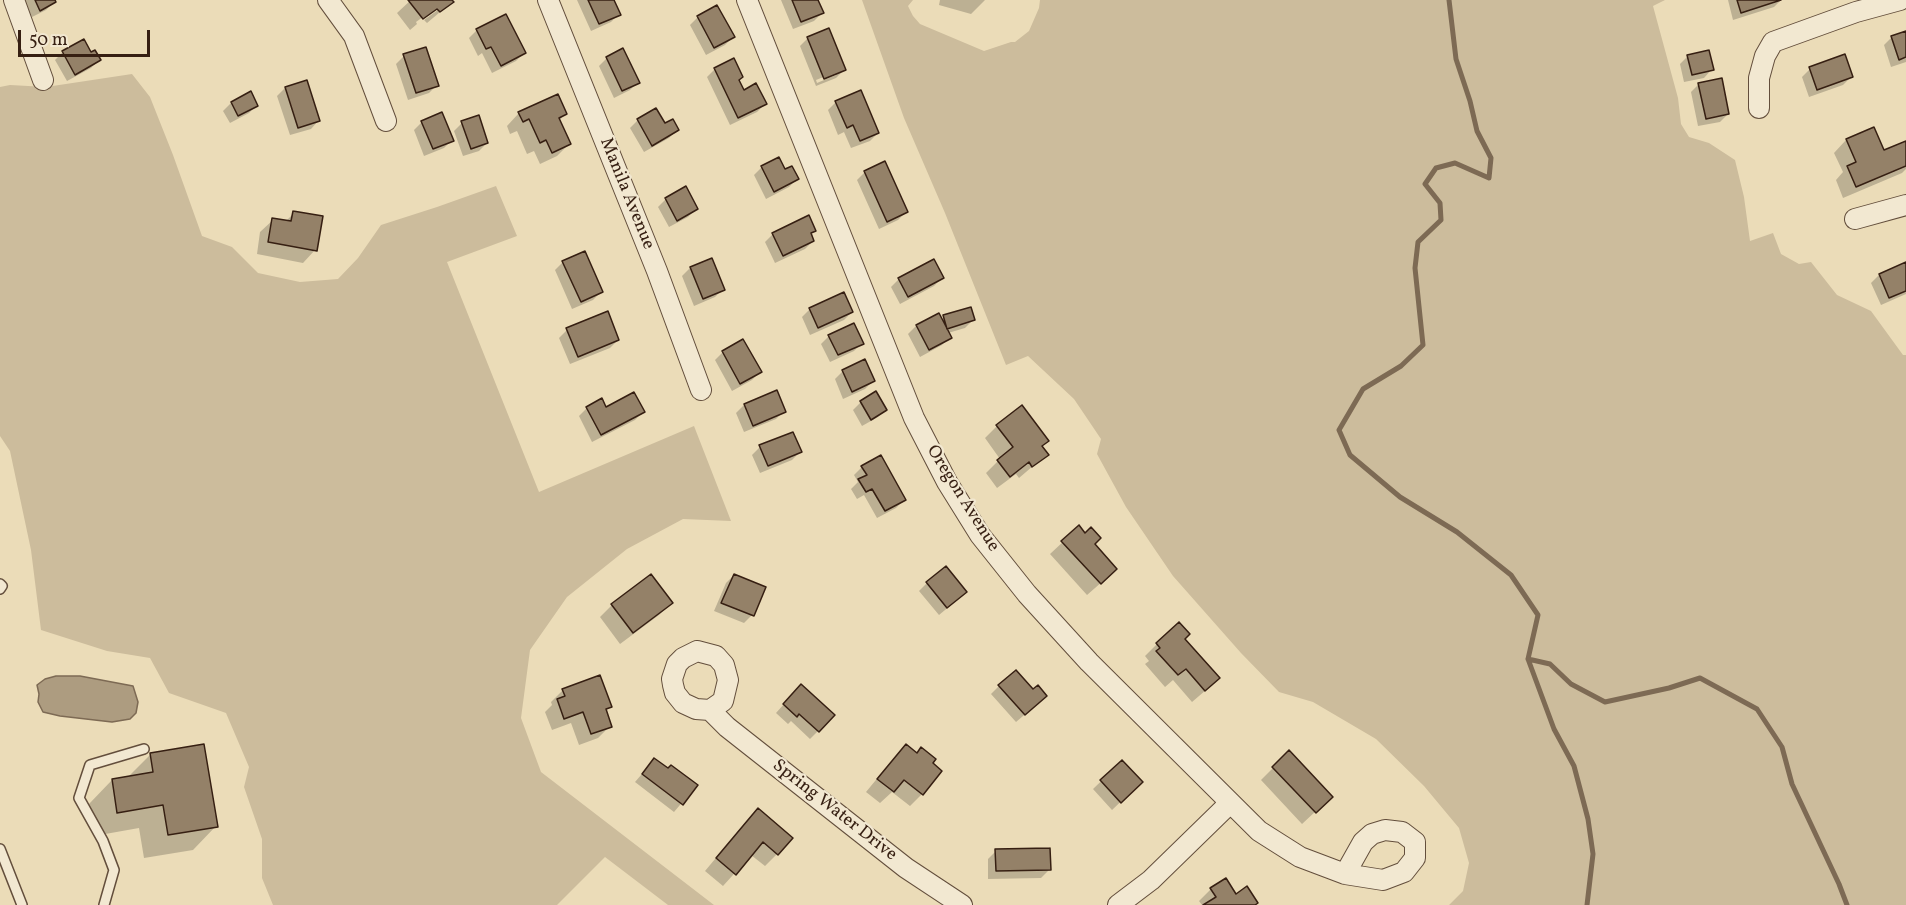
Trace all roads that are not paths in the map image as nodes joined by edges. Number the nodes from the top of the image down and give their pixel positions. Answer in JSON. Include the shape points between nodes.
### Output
{"nodes":[{"id":1,"x":14,"y":0,"type":"edge"},
{"id":2,"x":328,"y":0,"type":"edge"},
{"id":3,"x":548,"y":0,"type":"edge"},
{"id":4,"x":747,"y":0,"type":"edge"},
{"id":5,"x":1900,"y":0,"type":"edge"},
{"id":6,"x":43,"y":80,"type":"dead end"},
{"id":7,"x":1759,"y":108,"type":"dead end"},
{"id":8,"x":386,"y":121,"type":"dead end"},
{"id":9,"x":1906,"y":206,"type":"edge"},
{"id":10,"x":1855,"y":219,"type":"dead end"},
{"id":11,"x":701,"y":390,"type":"dead end"},
{"id":12,"x":0,"y":584,"type":"edge"},
{"id":13,"x":0,"y":589,"type":"edge"},
{"id":14,"x":710,"y":710,"type":"dead end"},
{"id":15,"x":144,"y":749,"type":"dead end"},
{"id":16,"x":1230,"y":803,"type":"junction"},
{"id":17,"x":0,"y":849,"type":"edge"},
{"id":18,"x":1345,"y":874,"type":"dead end"},
{"id":19,"x":22,"y":905,"type":"edge"},
{"id":20,"x":104,"y":905,"type":"edge"},
{"id":21,"x":962,"y":905,"type":"edge"},
{"id":22,"x":1118,"y":905,"type":"edge"}],
"edges":[{"from":1,"to":6,"type":"street"},
{"from":2,"to":8,"type":"street","via":[[354,36]]},
{"from":3,"to":11,"type":"street","name":"Manila Avenue"},
{"from":4,"to":16,"type":"street","name":"Oregon Avenue","via":[[914,418],[980,536],[1089,662]]},
{"from":5,"to":7,"type":"street","via":[[1773,42],[1759,78]]},
{"from":9,"to":10,"type":"street"},
{"from":12,"to":13,"type":"lane"},
{"from":14,"to":21,"type":"street","name":"Spring Water Drive","via":[[906,868]]},
{"from":15,"to":20,"type":"lane","via":[[90,765],[79,798],[114,870]]},
{"from":16,"to":18,"type":"street","name":"Oregon Avenue","via":[[1259,831],[1300,857]]},
{"from":16,"to":22,"type":"street","via":[[1151,880]]},
{"from":17,"to":19,"type":"lane"}]}
